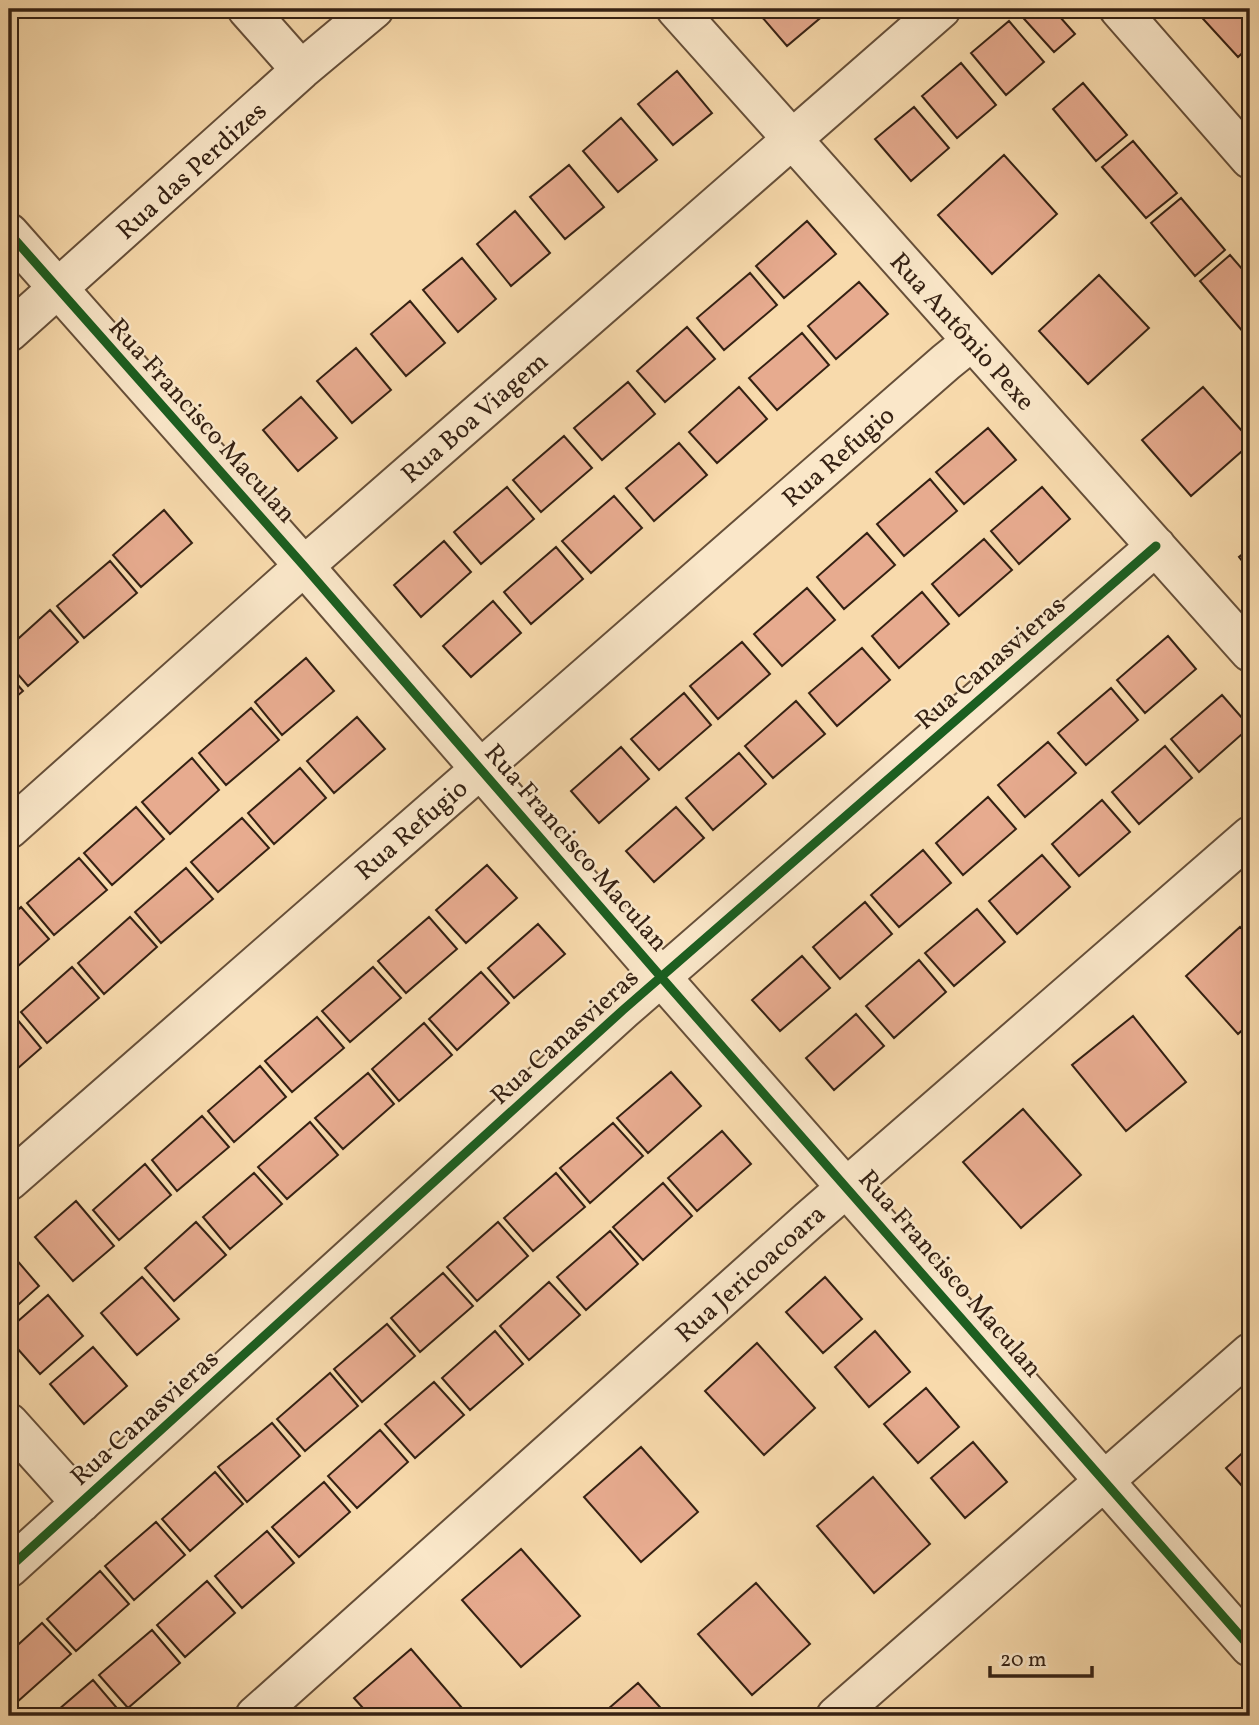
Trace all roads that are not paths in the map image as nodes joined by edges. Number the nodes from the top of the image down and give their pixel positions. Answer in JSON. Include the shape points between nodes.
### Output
{"nodes":[{"id":1,"x":247,"y":9,"type":"edge"},
{"id":2,"x":374,"y":9,"type":"edge"},
{"id":3,"x":676,"y":9,"type":"edge"},
{"id":4,"x":941,"y":9,"type":"edge"},
{"id":5,"x":1119,"y":9,"type":"edge"},
{"id":6,"x":301,"y":70,"type":"junction"},
{"id":7,"x":792,"y":140,"type":"junction"},
{"id":8,"x":1250,"y":159,"type":"edge"},
{"id":9,"x":9,"y":233,"type":"edge"},
{"id":10,"x":58,"y":289,"type":"junction"},
{"id":11,"x":9,"y":332,"type":"edge"},
{"id":12,"x":972,"y":341,"type":"junction"},
{"id":13,"x":1156,"y":546,"type":"junction"},
{"id":14,"x":304,"y":566,"type":"junction"},
{"id":15,"x":1250,"y":652,"type":"edge"},
{"id":16,"x":481,"y":768,"type":"junction"},
{"id":17,"x":9,"y":829,"type":"edge"},
{"id":18,"x":1250,"y":836,"type":"edge"},
{"id":19,"x":662,"y":976,"type":"junction"},
{"id":20,"x":9,"y":1181,"type":"edge"},
{"id":21,"x":848,"y":1187,"type":"junction"},
{"id":22,"x":1250,"y":1353,"type":"edge"},
{"id":23,"x":9,"y":1423,"type":"edge"},
{"id":24,"x":1104,"y":1480,"type":"junction"},
{"id":25,"x":81,"y":1503,"type":"junction"},
{"id":26,"x":9,"y":1569,"type":"edge"},
{"id":27,"x":1250,"y":1647,"type":"edge"},
{"id":28,"x":255,"y":1716,"type":"edge"},
{"id":29,"x":836,"y":1716,"type":"edge"}],
"edges":[{"from":1,"to":6,"type":"street"},
{"from":2,"to":6,"type":"street","name":"Rua das Perdizes"},
{"from":3,"to":7,"type":"street","name":"Rua Antônio Pexe"},
{"from":4,"to":7,"type":"street","name":"Rua Boa Viagem"},
{"from":5,"to":8,"type":"street"},
{"from":6,"to":10,"type":"street","name":"Rua das Perdizes"},
{"from":7,"to":12,"type":"street","name":"Rua Antônio Pexe"},
{"from":7,"to":14,"type":"street","name":"Rua Boa Viagem"},
{"from":9,"to":10,"type":"street","name":"Rua Francisco Maculan"},
{"from":10,"to":11,"type":"street","name":"Rua das Perdizes"},
{"from":10,"to":14,"type":"street","name":"Rua Francisco Maculan"},
{"from":12,"to":13,"type":"street","name":"Rua Antônio Pexe"},
{"from":12,"to":16,"type":"street","name":"Rua Refugio"},
{"from":13,"to":15,"type":"street","name":"Rua Antônio Pexe"},
{"from":13,"to":19,"type":"street","name":"Rua Canasvieras"},
{"from":14,"to":16,"type":"street","name":"Rua Francisco Maculan"},
{"from":14,"to":17,"type":"street","name":"Rua Boa Viagem"},
{"from":16,"to":19,"type":"street","name":"Rua Francisco Maculan"},
{"from":16,"to":20,"type":"street","name":"Rua Refugio"},
{"from":18,"to":21,"type":"street","name":"Rua Jericoacoara"},
{"from":19,"to":21,"type":"street","name":"Rua Francisco Maculan"},
{"from":19,"to":25,"type":"street","name":"Rua Canasvieras"},
{"from":21,"to":24,"type":"street","name":"Rua Francisco Maculan"},
{"from":21,"to":28,"type":"street","name":"Rua Jericoacoara"},
{"from":22,"to":24,"type":"street"},
{"from":23,"to":25,"type":"street"},
{"from":24,"to":27,"type":"street","name":"Rua Francisco Maculan"},
{"from":24,"to":29,"type":"street"},
{"from":25,"to":26,"type":"street","name":"Rua Canasvieras"}]}
